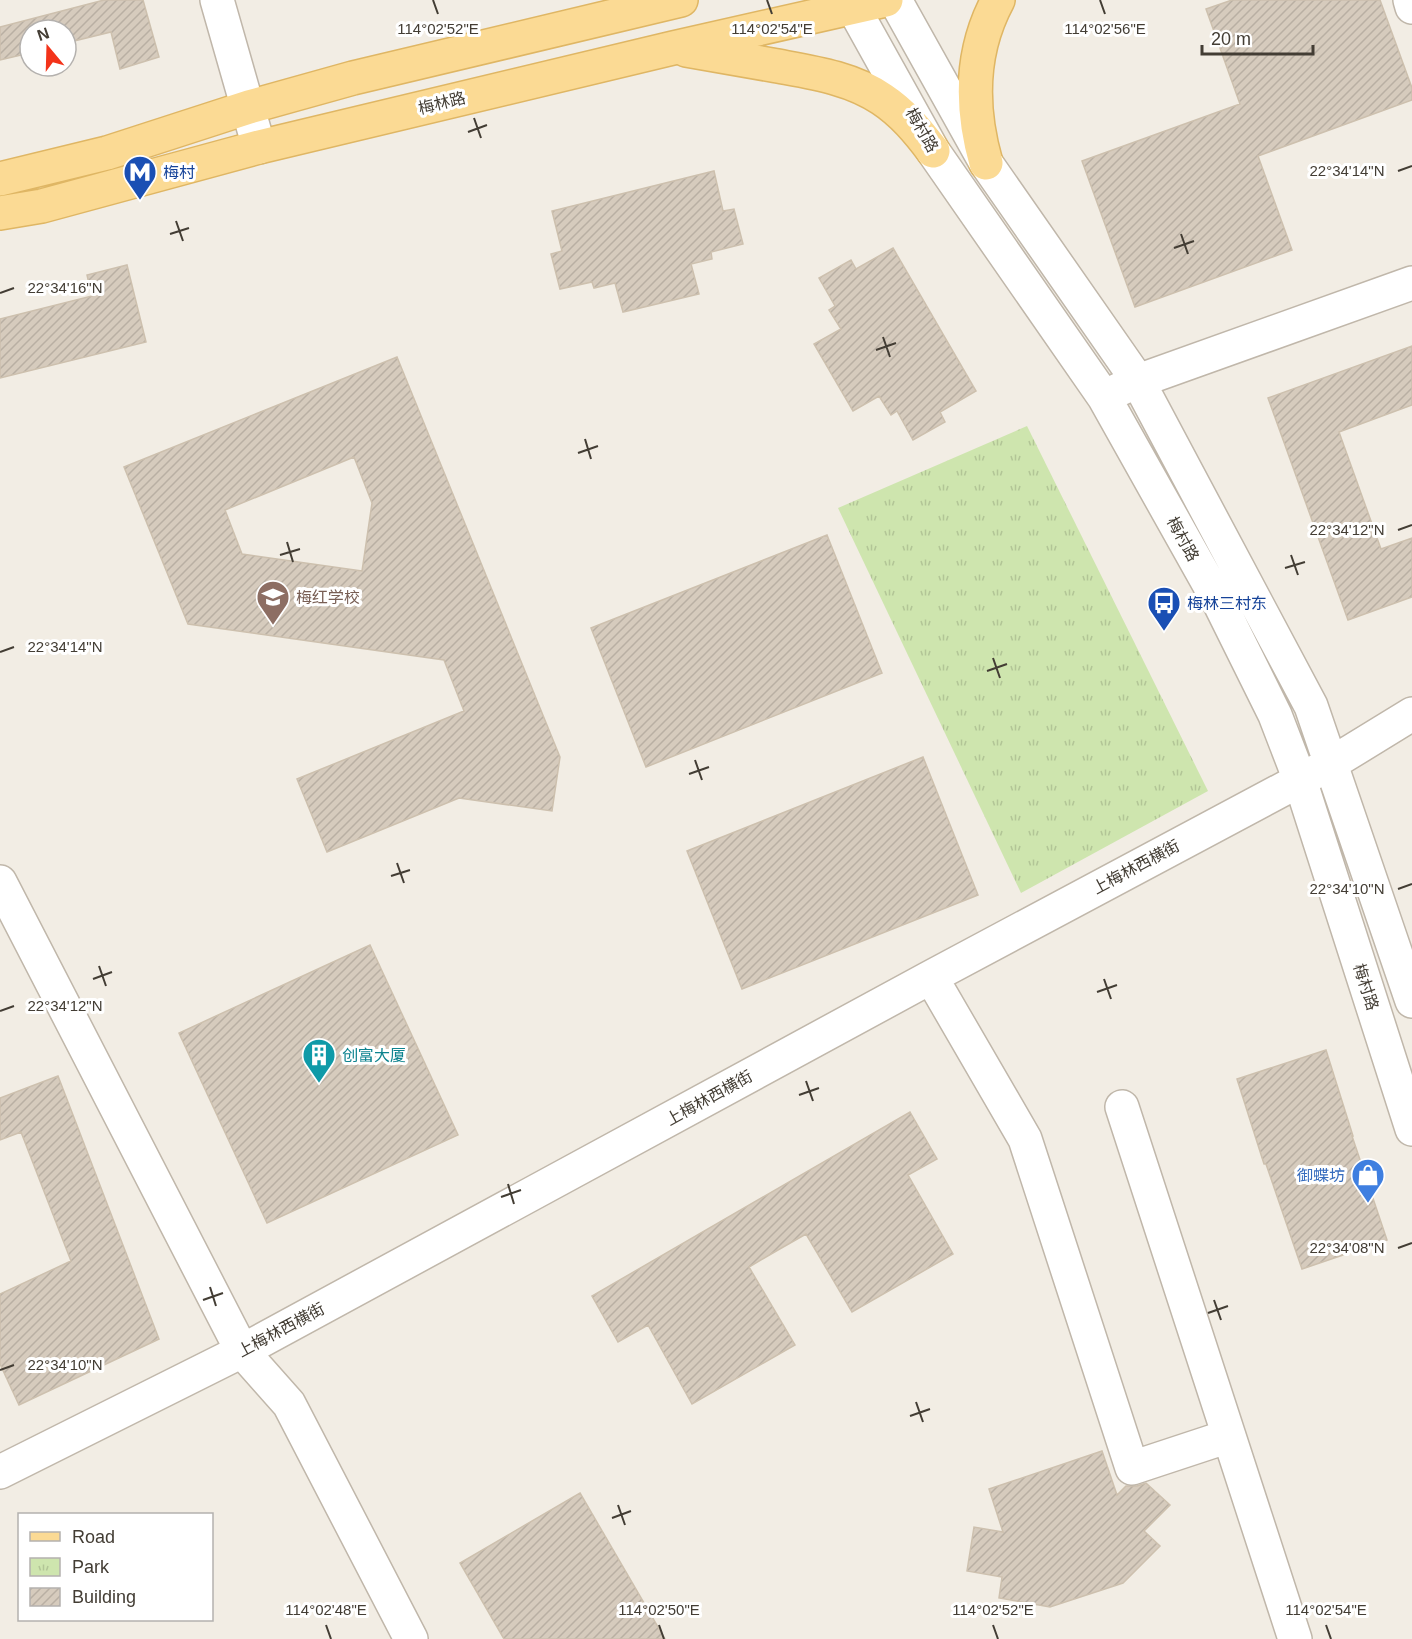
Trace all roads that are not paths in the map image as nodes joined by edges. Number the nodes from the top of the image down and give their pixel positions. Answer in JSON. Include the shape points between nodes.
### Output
{"nodes":[{"id":1,"x":218,"y":0,"type":"edge"},
{"id":2,"x":886,"y":0,"type":"edge"},
{"id":3,"x":896,"y":0,"type":"edge"},
{"id":4,"x":998,"y":0,"type":"edge"},
{"id":5,"x":1410,"y":0,"type":"edge"},
{"id":6,"x":676,"y":1,"type":"edge"},
{"id":7,"x":851,"y":4,"type":"edge"},
{"id":8,"x":1412,"y":7,"type":"edge"},
{"id":9,"x":673,"y":48,"type":"junction"},
{"id":10,"x":249,"y":107,"type":"junction"},
{"id":11,"x":259,"y":147,"type":"junction"},
{"id":12,"x":933,"y":151,"type":"junction"},
{"id":13,"x":986,"y":163,"type":"junction"},
{"id":14,"x":0,"y":179,"type":"edge"},
{"id":15,"x":0,"y":213,"type":"edge"},
{"id":16,"x":1412,"y":283,"type":"edge"},
{"id":17,"x":1138,"y":381,"type":"junction"},
{"id":18,"x":1104,"y":397,"type":"junction"},
{"id":19,"x":1412,"y":714,"type":"edge"},
{"id":20,"x":1332,"y":763,"type":"junction"},
{"id":21,"x":1300,"y":780,"type":"junction"},
{"id":22,"x":0,"y":882,"type":"edge"},
{"id":23,"x":931,"y":977,"type":"junction"},
{"id":24,"x":1412,"y":1001,"type":"edge"},
{"id":25,"x":1122,"y":1107,"type":"dead end"},
{"id":26,"x":1412,"y":1129,"type":"edge"},
{"id":27,"x":242,"y":1351,"type":"junction"},
{"id":28,"x":1229,"y":1436,"type":"junction"},
{"id":29,"x":0,"y":1472,"type":"edge"},
{"id":30,"x":411,"y":1639,"type":"edge"},
{"id":31,"x":1295,"y":1639,"type":"edge"}],
"edges":[{"from":1,"to":10,"type":"street"},
{"from":2,"to":7,"type":"main road","name":"梅林路"},
{"from":3,"to":13,"type":"street","name":"梅村路"},
{"from":4,"to":13,"type":"main road","via":[[976,62],[974,87]]},
{"from":5,"to":8,"type":"street"},
{"from":6,"to":10,"type":"main road","via":[[353,78]]},
{"from":7,"to":9,"type":"main road","name":"梅林路"},
{"from":7,"to":12,"type":"street","name":"梅村路"},
{"from":9,"to":11,"type":"main road","name":"梅林路"},
{"from":9,"to":12,"type":"main road","via":[[826,75],[854,85],[880,97],[899,112]]},
{"from":10,"to":11,"type":"street"},
{"from":10,"to":14,"type":"main road","via":[[107,153]]},
{"from":11,"to":15,"type":"main road","name":"梅林路","via":[[42,206]]},
{"from":12,"to":18,"type":"street","name":"梅村路"},
{"from":13,"to":17,"type":"street","name":"梅村路"},
{"from":16,"to":17,"type":"street"},
{"from":17,"to":18,"type":"street"},
{"from":17,"to":20,"type":"street","name":"梅村路","via":[[1311,706]]},
{"from":18,"to":21,"type":"street","name":"梅村路","via":[[1219,602],[1275,716]]},
{"from":19,"to":20,"type":"street","name":"上梅林西横街"},
{"from":20,"to":21,"type":"street","name":"上梅林西横街"},
{"from":20,"to":24,"type":"street","name":"梅村路"},
{"from":21,"to":23,"type":"street","name":"上梅林西横街"},
{"from":21,"to":26,"type":"street","name":"梅村路"},
{"from":22,"to":27,"type":"street"},
{"from":23,"to":27,"type":"street","name":"上梅林西横街"},
{"from":23,"to":28,"type":"street","via":[[1025,1139],[1132,1468]]},
{"from":25,"to":28,"type":"street"},
{"from":27,"to":29,"type":"street","name":"上梅林西横街"},
{"from":27,"to":30,"type":"street","via":[[289,1404]]},
{"from":28,"to":31,"type":"street"}]}
